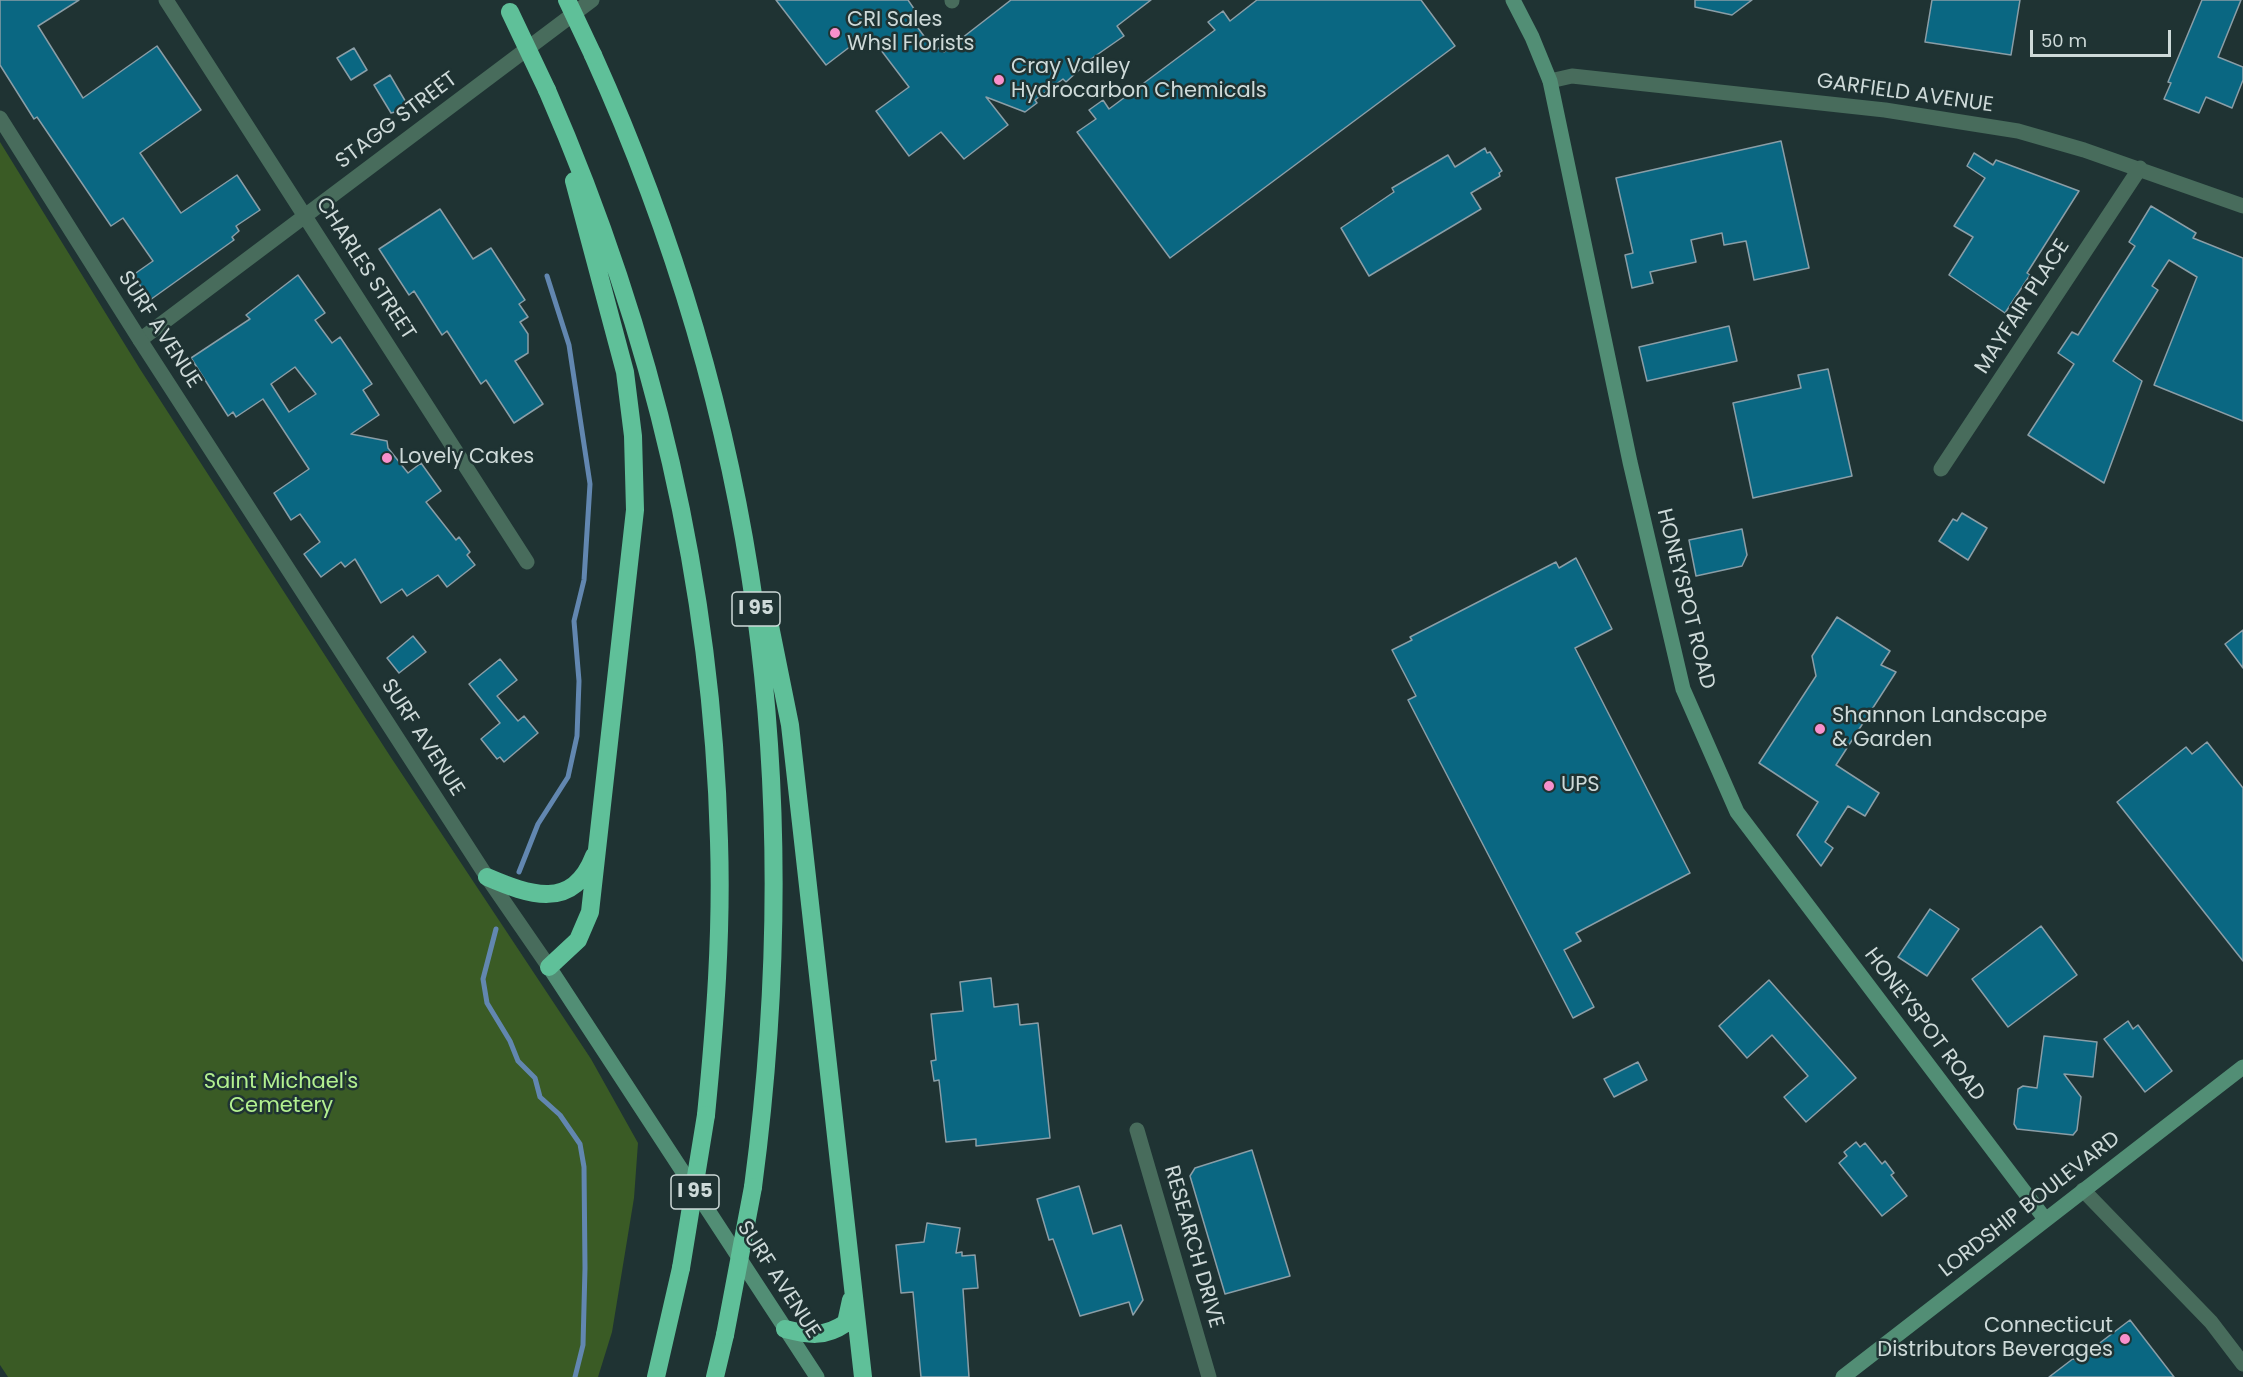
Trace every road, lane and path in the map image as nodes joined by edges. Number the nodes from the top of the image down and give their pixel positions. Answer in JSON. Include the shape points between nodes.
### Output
{"nodes":[{"id":1,"x":166,"y":0,"type":"edge"},
{"id":2,"x":567,"y":0,"type":"edge"},
{"id":3,"x":592,"y":0,"type":"edge"},
{"id":4,"x":1513,"y":0,"type":"edge"},
{"id":5,"x":507,"y":6,"type":"edge"},
{"id":6,"x":1550,"y":81,"type":"junction"},
{"id":7,"x":550,"y":96,"type":"junction"},
{"id":8,"x":0,"y":118,"type":"edge"},
{"id":9,"x":2140,"y":168,"type":"junction"},
{"id":10,"x":2243,"y":206,"type":"edge"},
{"id":11,"x":305,"y":216,"type":"junction"},
{"id":12,"x":140,"y":340,"type":"junction"},
{"id":13,"x":1941,"y":469,"type":"dead end"},
{"id":14,"x":732,"y":474,"type":"junction"},
{"id":15,"x":527,"y":562,"type":"dead end"},
{"id":16,"x":597,"y":849,"type":"junction"},
{"id":17,"x":487,"y":877,"type":"junction"},
{"id":18,"x":549,"y":967,"type":"junction"},
{"id":19,"x":2243,"y":1067,"type":"edge"},
{"id":20,"x":1137,"y":1130,"type":"dead end"},
{"id":21,"x":2083,"y":1190,"type":"junction"},
{"id":22,"x":2045,"y":1219,"type":"junction"},
{"id":23,"x":854,"y":1288,"type":"junction"},
{"id":24,"x":785,"y":1329,"type":"junction"},
{"id":25,"x":2243,"y":1364,"type":"edge"},
{"id":26,"x":656,"y":1377,"type":"edge"},
{"id":27,"x":715,"y":1377,"type":"edge"},
{"id":28,"x":817,"y":1377,"type":"edge"},
{"id":29,"x":863,"y":1377,"type":"edge"},
{"id":30,"x":1209,"y":1377,"type":"edge"},
{"id":31,"x":1843,"y":1377,"type":"edge"}],
"edges":[{"from":1,"to":11,"type":"street","name":"CHARLES STREET"},
{"from":2,"to":14,"type":"highway","number":"I 95","bridge":true,"via":[[636,157],[678,271]]},
{"from":3,"to":11,"type":"street","name":"STAGG STREET"},
{"from":4,"to":6,"type":"main road","name":"HONEYSPOT ROAD"},
{"from":5,"to":7,"type":"highway","number":"I 95","bridge":true},
{"from":6,"to":9,"type":"street","name":"GARFIELD AVENUE","via":[[1572,76],[1885,110],[2018,131]]},
{"from":6,"to":22,"type":"main road","name":"HONEYSPOT ROAD","via":[[1630,462],[1683,689],[1737,812]]},
{"from":7,"to":16,"type":"highway","via":[[625,372],[633,436],[634,520]]},
{"from":7,"to":26,"type":"highway","number":"I 95","bridge":true,"via":[[604,230],[647,363],[696,588],[711,702],[719,843],[717,980],[706,1115],[681,1268]]},
{"from":8,"to":12,"type":"street","name":"SURF AVENUE"},
{"from":9,"to":10,"type":"street","name":"GARFIELD AVENUE"},
{"from":9,"to":13,"type":"street","name":"MAYFAIR PLACE"},
{"from":11,"to":12,"type":"street","name":"STAGG STREET"},
{"from":11,"to":15,"type":"street","name":"CHARLES STREET"},
{"from":12,"to":17,"type":"street","name":"SURF AVENUE"},
{"from":14,"to":23,"type":"highway","via":[[779,663],[790,725]]},
{"from":14,"to":27,"type":"highway","number":"I 95","bridge":true,"via":[[764,670],[775,852],[773,994],[753,1187]]},
{"from":16,"to":17,"type":"highway","via":[[591,864],[573,886],[554,895],[524,891]]},
{"from":16,"to":18,"type":"highway","via":[[587,924],[569,950]]},
{"from":17,"to":18,"type":"street","name":"SURF AVENUE"},
{"from":18,"to":24,"type":"main road","name":"SURF AVENUE"},
{"from":19,"to":21,"type":"main road","name":"LORDSHIP BOULEVARD"},
{"from":20,"to":30,"type":"street","name":"RESEARCH DRIVE"},
{"from":21,"to":22,"type":"main road","name":"LORDSHIP BOULEVARD"},
{"from":21,"to":25,"type":"street","via":[[2211,1322]]},
{"from":22,"to":31,"type":"main road","name":"LORDSHIP BOULEVARD"},
{"from":23,"to":24,"type":"highway","via":[[846,1323],[832,1333],[813,1336]]},
{"from":23,"to":29,"type":"highway"},
{"from":24,"to":28,"type":"main road","name":"SURF AVENUE"}]}
